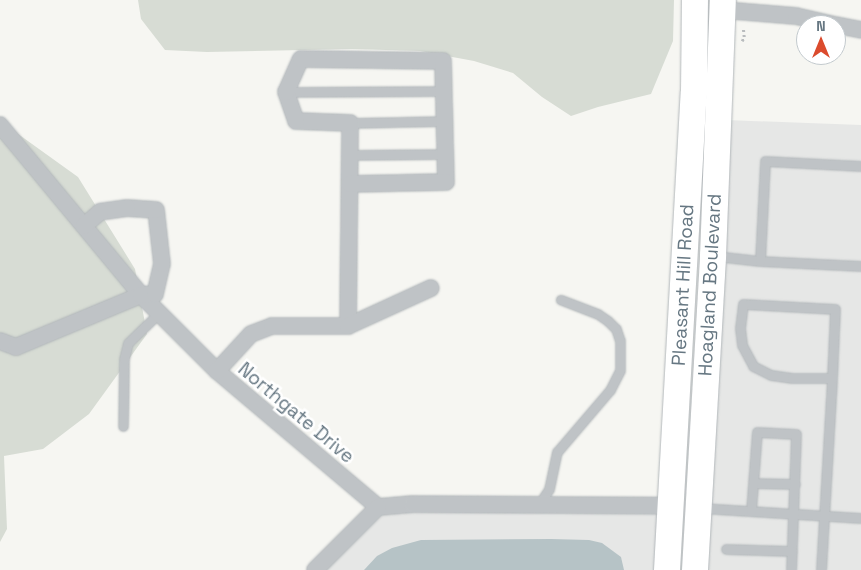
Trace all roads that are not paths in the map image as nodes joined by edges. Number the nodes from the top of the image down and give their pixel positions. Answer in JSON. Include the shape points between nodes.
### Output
{"nodes":[{"id":1,"x":695,"y":0,"type":"edge"},
{"id":2,"x":723,"y":5,"type":"edge"},
{"id":3,"x":796,"y":16,"type":"edge"},
{"id":4,"x":846,"y":27,"type":"edge"},
{"id":5,"x":861,"y":30,"type":"edge"},
{"id":6,"x":444,"y":91,"type":"junction"},
{"id":7,"x":286,"y":92,"type":"junction"},
{"id":8,"x":445,"y":121,"type":"junction"},
{"id":9,"x":350,"y":123,"type":"junction"},
{"id":10,"x":0,"y":125,"type":"edge"},
{"id":11,"x":446,"y":154,"type":"junction"},
{"id":12,"x":350,"y":155,"type":"junction"},
{"id":13,"x":861,"y":166,"type":"edge"},
{"id":14,"x":350,"y":184,"type":"junction"},
{"id":15,"x":84,"y":226,"type":"junction"},
{"id":16,"x":713,"y":256,"type":"junction"},
{"id":17,"x":760,"y":261,"type":"junction"},
{"id":18,"x":861,"y":266,"type":"edge"},
{"id":19,"x":431,"y":288,"type":"dead end"},
{"id":20,"x":141,"y":295,"type":"junction"},
{"id":21,"x":562,"y":300,"type":"dead end"},
{"id":22,"x":159,"y":313,"type":"junction"},
{"id":23,"x":348,"y":326,"type":"junction"},
{"id":24,"x":0,"y":341,"type":"edge"},
{"id":25,"x":217,"y":372,"type":"junction"},
{"id":26,"x":832,"y":378,"type":"junction"},
{"id":27,"x":123,"y":426,"type":"dead end"},
{"id":28,"x":753,"y":482,"type":"junction"},
{"id":29,"x":794,"y":484,"type":"junction"},
{"id":30,"x":539,"y":504,"type":"junction"},
{"id":31,"x":670,"y":506,"type":"junction"},
{"id":32,"x":378,"y":507,"type":"junction"},
{"id":33,"x":698,"y":508,"type":"junction"},
{"id":34,"x":751,"y":511,"type":"junction"},
{"id":35,"x":794,"y":514,"type":"junction"},
{"id":36,"x":824,"y":516,"type":"junction"},
{"id":37,"x":861,"y":518,"type":"edge"},
{"id":38,"x":726,"y":549,"type":"dead end"},
{"id":39,"x":792,"y":551,"type":"junction"},
{"id":40,"x":315,"y":570,"type":"edge"},
{"id":41,"x":667,"y":570,"type":"edge"},
{"id":42,"x":695,"y":570,"type":"edge"},
{"id":43,"x":791,"y":570,"type":"edge"},
{"id":44,"x":821,"y":570,"type":"edge"}],
"edges":[{"from":1,"to":31,"type":"main road","name":"Pleasant Hill Road","via":[[694,93]]},
{"from":2,"to":3,"type":"street"},
{"from":2,"to":16,"type":"main road","name":"Hoagland Boulevard"},
{"from":4,"to":5,"type":"street"},
{"from":6,"to":7,"type":"lane"},
{"from":6,"to":7,"type":"street","via":[[443,61],[301,60]]},
{"from":6,"to":8,"type":"street"},
{"from":7,"to":9,"type":"street","via":[[296,121]]},
{"from":8,"to":9,"type":"lane"},
{"from":8,"to":11,"type":"street"},
{"from":9,"to":12,"type":"street"},
{"from":10,"to":15,"type":"street","name":"Northgate Drive"},
{"from":11,"to":12,"type":"lane"},
{"from":11,"to":14,"type":"street","via":[[446,182]]},
{"from":12,"to":14,"type":"street"},
{"from":13,"to":17,"type":"lane","via":[[765,161]]},
{"from":14,"to":23,"type":"street"},
{"from":15,"to":20,"type":"street","name":"Northgate Drive"},
{"from":15,"to":20,"type":"street","via":[[100,212],[127,208],[156,210],[162,264],[155,294]]},
{"from":16,"to":17,"type":"lane"},
{"from":16,"to":33,"type":"main road","name":"Hoagland Boulevard"},
{"from":17,"to":18,"type":"lane"},
{"from":19,"to":23,"type":"street"},
{"from":20,"to":22,"type":"street","name":"Northgate Drive"},
{"from":20,"to":24,"type":"street","via":[[16,347]]},
{"from":21,"to":30,"type":"lane","via":[[608,320],[616,329],[620,341],[620,370],[610,390],[556,452],[549,489]]},
{"from":22,"to":25,"type":"street","name":"Northgate Drive"},
{"from":22,"to":27,"type":"lane","via":[[128,343],[124,359]]},
{"from":23,"to":25,"type":"street","via":[[272,326],[251,334]]},
{"from":25,"to":32,"type":"street","name":"Northgate Drive"},
{"from":26,"to":26,"type":"lane","via":[[835,309],[742,304],[742,345],[753,366],[792,378]]},
{"from":26,"to":36,"type":"lane"},
{"from":28,"to":29,"type":"lane"},
{"from":28,"to":29,"type":"lane","via":[[757,432],[796,434]]},
{"from":28,"to":34,"type":"lane"},
{"from":29,"to":35,"type":"lane"},
{"from":30,"to":31,"type":"street"},
{"from":30,"to":32,"type":"street"},
{"from":31,"to":33,"type":"main road"},
{"from":31,"to":41,"type":"main road","name":"Pleasant Hill Road"},
{"from":32,"to":40,"type":"street"},
{"from":33,"to":34,"type":"lane"},
{"from":33,"to":42,"type":"main road","name":"Hoagland Boulevard"},
{"from":34,"to":35,"type":"lane"},
{"from":35,"to":36,"type":"lane"},
{"from":35,"to":39,"type":"lane"},
{"from":36,"to":37,"type":"lane"},
{"from":36,"to":44,"type":"lane"},
{"from":38,"to":39,"type":"lane"},
{"from":39,"to":43,"type":"lane"}]}
